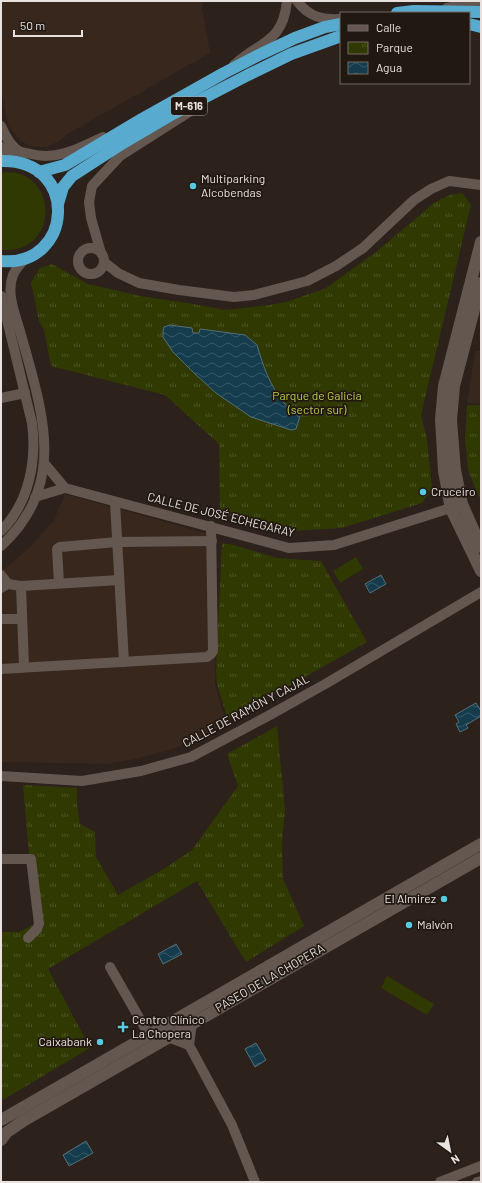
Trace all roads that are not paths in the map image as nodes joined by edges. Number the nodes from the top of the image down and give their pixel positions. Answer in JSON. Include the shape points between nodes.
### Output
{"nodes":[{"id":1,"x":287,"y":1,"type":"edge"},
{"id":2,"x":297,"y":1,"type":"edge"},
{"id":3,"x":478,"y":1,"type":"edge"},
{"id":4,"x":434,"y":11,"type":"junction"},
{"id":5,"x":406,"y":12,"type":"edge"},
{"id":6,"x":481,"y":12,"type":"edge"},
{"id":7,"x":340,"y":19,"type":"edge"},
{"id":8,"x":340,"y":24,"type":"edge"},
{"id":9,"x":470,"y":24,"type":"edge"},
{"id":10,"x":481,"y":27,"type":"edge"},
{"id":11,"x":340,"y":36,"type":"edge"},
{"id":12,"x":224,"y":73,"type":"junction"},
{"id":13,"x":248,"y":75,"type":"junction"},
{"id":14,"x":142,"y":119,"type":"junction"},
{"id":15,"x":1,"y":126,"type":"edge"},
{"id":16,"x":1,"y":148,"type":"edge"},
{"id":17,"x":1,"y":161,"type":"edge"},
{"id":18,"x":14,"y":161,"type":"junction"},
{"id":19,"x":39,"y":172,"type":"junction"},
{"id":20,"x":481,"y":185,"type":"edge"},
{"id":21,"x":58,"y":204,"type":"junction"},
{"id":22,"x":481,"y":242,"type":"edge"},
{"id":23,"x":26,"y":258,"type":"junction"},
{"id":24,"x":1,"y":261,"type":"edge"},
{"id":25,"x":481,"y":283,"type":"edge"},
{"id":26,"x":1,"y":298,"type":"edge"},
{"id":27,"x":25,"y":393,"type":"junction"},
{"id":28,"x":1,"y":398,"type":"edge"},
{"id":29,"x":44,"y":463,"type":"junction"},
{"id":30,"x":65,"y":488,"type":"junction"},
{"id":31,"x":35,"y":497,"type":"junction"},
{"id":32,"x":115,"y":502,"type":"junction"},
{"id":33,"x":462,"y":504,"type":"junction"},
{"id":34,"x":451,"y":509,"type":"junction"},
{"id":35,"x":211,"y":526,"type":"junction"},
{"id":36,"x":1,"y":531,"type":"edge"},
{"id":37,"x":212,"y":541,"type":"junction"},
{"id":38,"x":117,"y":542,"type":"junction"},
{"id":39,"x":1,"y":546,"type":"edge"},
{"id":40,"x":481,"y":547,"type":"edge"},
{"id":41,"x":481,"y":571,"type":"edge"},
{"id":42,"x":1,"y":575,"type":"edge"},
{"id":43,"x":119,"y":580,"type":"junction"},
{"id":44,"x":59,"y":583,"type":"junction"},
{"id":45,"x":4,"y":586,"type":"edge"},
{"id":46,"x":21,"y":586,"type":"junction"},
{"id":47,"x":481,"y":592,"type":"edge"},
{"id":48,"x":22,"y":618,"type":"junction"},
{"id":49,"x":1,"y":619,"type":"edge"},
{"id":50,"x":124,"y":662,"type":"junction"},
{"id":51,"x":24,"y":667,"type":"junction"},
{"id":52,"x":1,"y":668,"type":"edge"},
{"id":53,"x":1,"y":776,"type":"edge"},
{"id":54,"x":481,"y":844,"type":"edge"},
{"id":55,"x":481,"y":858,"type":"edge"},
{"id":56,"x":1,"y":859,"type":"edge"},
{"id":57,"x":28,"y":938,"type":"dead end"},
{"id":58,"x":110,"y":967,"type":"dead end"},
{"id":59,"x":192,"y":1023,"type":"junction"},
{"id":60,"x":149,"y":1035,"type":"junction"},
{"id":61,"x":168,"y":1037,"type":"junction"},
{"id":62,"x":189,"y":1045,"type":"junction"},
{"id":63,"x":1,"y":1120,"type":"edge"},
{"id":64,"x":1,"y":1140,"type":"edge"},
{"id":65,"x":481,"y":1166,"type":"edge"},
{"id":66,"x":481,"y":1180,"type":"edge"},
{"id":67,"x":255,"y":1182,"type":"edge"},
{"id":68,"x":440,"y":1182,"type":"edge"},
{"id":69,"x":477,"y":1182,"type":"edge"}],
"edges":[{"from":1,"to":12,"type":"street","via":[[284,18],[276,34]]},
{"from":2,"to":7,"type":"street","via":[[302,8],[315,16],[328,20]]},
{"from":3,"to":4,"type":"street"},
{"from":4,"to":5,"type":"highway"},
{"from":4,"to":6,"type":"highway"},
{"from":8,"to":12,"type":"highway","number":"M-616","via":[[295,38]]},
{"from":9,"to":10,"type":"highway"},
{"from":11,"to":13,"type":"highway","number":"M-616","via":[[291,54]]},
{"from":12,"to":14,"type":"highway","number":"M-616"},
{"from":13,"to":20,"type":"street","via":[[120,156],[92,186],[89,202],[91,218],[102,257],[118,273],[139,283],[234,297],[272,291],[307,281],[336,266],[363,248],[414,200],[431,189],[450,181]]},
{"from":13,"to":21,"type":"highway","number":"M-616","via":[[169,116],[72,176],[64,187]]},
{"from":14,"to":15,"type":"street","via":[[73,151],[40,157],[18,151],[6,137]]},
{"from":14,"to":19,"type":"highway","number":"M-616","via":[[65,165]]},
{"from":16,"to":18,"type":"main road"},
{"from":17,"to":18,"type":"highway","number":"M-616"},
{"from":18,"to":19,"type":"highway","number":"M-616"},
{"from":19,"to":21,"type":"highway","number":"M-616","via":[[55,191]]},
{"from":21,"to":23,"type":"highway","number":"M-616","via":[[58,220],[52,236],[41,250]]},
{"from":22,"to":34,"type":"main road","via":[[444,386],[441,420],[444,471]]},
{"from":23,"to":24,"type":"highway","number":"M-616","via":[[11,262]]},
{"from":23,"to":29,"type":"street","via":[[13,275],[11,296],[43,424]]},
{"from":25,"to":33,"type":"main road","via":[[454,386],[451,420],[455,470]]},
{"from":26,"to":27,"type":"street"},
{"from":27,"to":28,"type":"street"},
{"from":27,"to":36,"type":"street","via":[[34,439],[32,466],[25,493]]},
{"from":29,"to":30,"type":"street"},
{"from":29,"to":31,"type":"street"},
{"from":30,"to":31,"type":"street"},
{"from":30,"to":32,"type":"street","name":"CALLE DE JOSÉ ECHEGARAY"},
{"from":31,"to":39,"type":"street","via":[[16,532]]},
{"from":32,"to":35,"type":"street","name":"CALLE DE JOSÉ ECHEGARAY"},
{"from":32,"to":38,"type":"street"},
{"from":33,"to":34,"type":"street","name":"CALLE DE JOSÉ ECHEGARAY"},
{"from":33,"to":40,"type":"main road"},
{"from":34,"to":35,"type":"street","name":"CALLE DE JOSÉ ECHEGARAY","via":[[334,545],[289,548]]},
{"from":34,"to":41,"type":"main road"},
{"from":35,"to":37,"type":"street"},
{"from":37,"to":38,"type":"street"},
{"from":37,"to":50,"type":"street","via":[[211,654],[207,657]]},
{"from":38,"to":43,"type":"street"},
{"from":38,"to":44,"type":"street","via":[[60,546],[57,549]]},
{"from":42,"to":45,"type":"street"},
{"from":43,"to":44,"type":"street"},
{"from":43,"to":50,"type":"street"},
{"from":44,"to":46,"type":"street"},
{"from":45,"to":46,"type":"street"},
{"from":46,"to":48,"type":"street"},
{"from":47,"to":53,"type":"street","name":"CALLE DE RAMÓN Y CAJAL","via":[[321,686],[191,757],[141,772],[82,781]]},
{"from":48,"to":49,"type":"street"},
{"from":48,"to":51,"type":"street"},
{"from":50,"to":51,"type":"street"},
{"from":51,"to":52,"type":"street"},
{"from":54,"to":60,"type":"main road","name":"PASEO DE LA CHOPERA"},
{"from":55,"to":59,"type":"main road","name":"PASEO DE LA CHOPERA"},
{"from":56,"to":57,"type":"street","via":[[31,859],[39,924]]},
{"from":58,"to":60,"type":"street"},
{"from":59,"to":61,"type":"main road","name":"PASEO DE LA CHOPERA"},
{"from":59,"to":62,"type":"street"},
{"from":60,"to":63,"type":"main road","name":"PASEO DE LA CHOPERA"},
{"from":61,"to":62,"type":"street"},
{"from":61,"to":64,"type":"main road","name":"PASEO DE LA CHOPERA","via":[[23,1121],[6,1132]]},
{"from":62,"to":67,"type":"street","via":[[232,1124]]},
{"from":65,"to":68,"type":"street"},
{"from":66,"to":69,"type":"street"}]}
